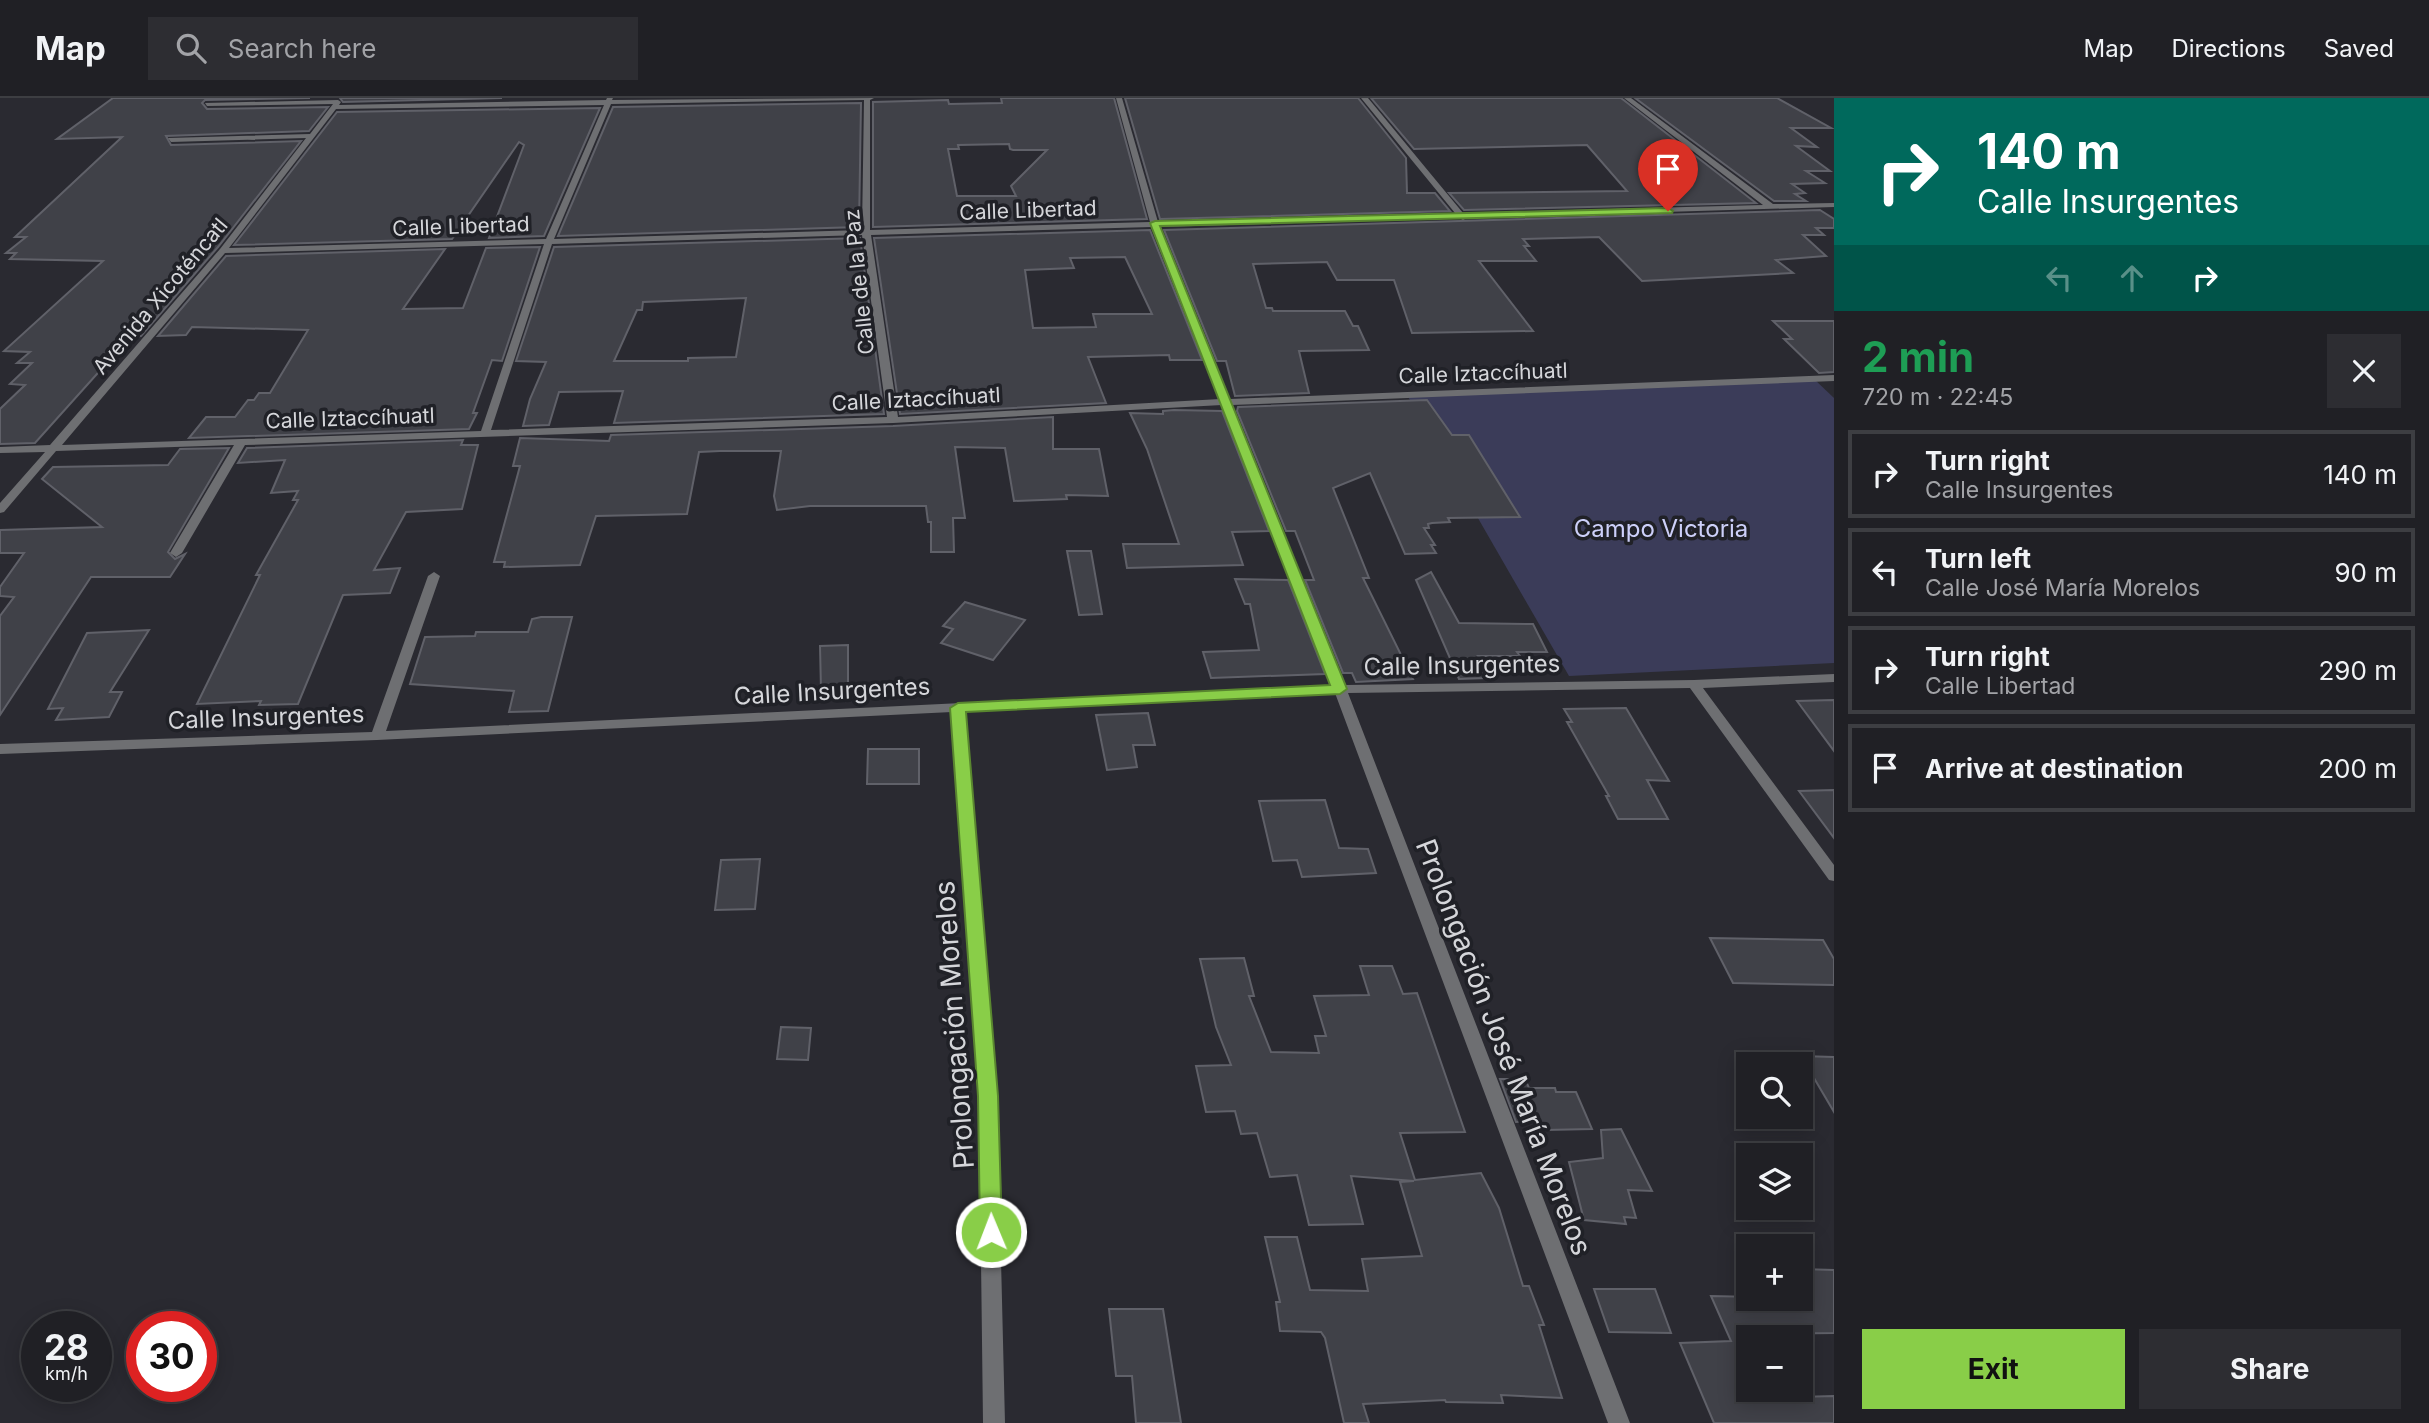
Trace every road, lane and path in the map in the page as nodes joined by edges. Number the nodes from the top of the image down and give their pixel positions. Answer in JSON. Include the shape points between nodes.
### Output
{"nodes":[{"id":1,"x":868,"y":98,"type":"edge"},
{"id":2,"x":1119,"y":98,"type":"edge"},
{"id":3,"x":1364,"y":98,"type":"edge"},
{"id":4,"x":1627,"y":98,"type":"edge"},
{"id":5,"x":609,"y":100,"type":"edge"},
{"id":6,"x":338,"y":102,"type":"edge"},
{"id":7,"x":206,"y":104,"type":"dead end"},
{"id":8,"x":312,"y":136,"type":"junction"},
{"id":9,"x":171,"y":140,"type":"dead end"},
{"id":10,"x":1834,"y":205,"type":"edge"},
{"id":11,"x":1771,"y":208,"type":"junction"},
{"id":12,"x":1463,"y":218,"type":"junction"},
{"id":13,"x":1155,"y":223,"type":"junction"},
{"id":14,"x":866,"y":232,"type":"junction"},
{"id":15,"x":549,"y":241,"type":"junction"},
{"id":16,"x":223,"y":251,"type":"junction"},
{"id":17,"x":1834,"y":378,"type":"edge"},
{"id":18,"x":1226,"y":402,"type":"junction"},
{"id":19,"x":893,"y":420,"type":"junction"},
{"id":20,"x":485,"y":433,"type":"junction"},
{"id":21,"x":242,"y":441,"type":"junction"},
{"id":22,"x":56,"y":447,"type":"junction"},
{"id":23,"x":0,"y":450,"type":"edge"},
{"id":24,"x":0,"y":510,"type":"edge"},
{"id":25,"x":176,"y":553,"type":"dead end"},
{"id":26,"x":435,"y":576,"type":"dead end"},
{"id":27,"x":1834,"y":678,"type":"edge"},
{"id":28,"x":1694,"y":684,"type":"junction"},
{"id":29,"x":1340,"y":689,"type":"junction"},
{"id":30,"x":958,"y":708,"type":"junction"},
{"id":31,"x":377,"y":736,"type":"junction"},
{"id":32,"x":0,"y":749,"type":"edge"},
{"id":33,"x":1834,"y":876,"type":"edge"},
{"id":34,"x":995,"y":1423,"type":"edge"},
{"id":35,"x":1619,"y":1423,"type":"edge"}],
"edges":[{"from":1,"to":5,"type":"street"},
{"from":1,"to":14,"type":"street","name":"Calle de la Paz"},
{"from":2,"to":13,"type":"street","name":"Prolongación José María Morelos"},
{"from":3,"to":12,"type":"street"},
{"from":4,"to":11,"type":"street"},
{"from":5,"to":6,"type":"street"},
{"from":5,"to":15,"type":"street"},
{"from":6,"to":7,"type":"street"},
{"from":6,"to":8,"type":"street","name":"Avenida Xicoténcatl"},
{"from":8,"to":9,"type":"street"},
{"from":8,"to":16,"type":"street","name":"Avenida Xicoténcatl"},
{"from":10,"to":11,"type":"street","name":"Calle Libertad"},
{"from":11,"to":12,"type":"street","name":"Calle Libertad"},
{"from":12,"to":13,"type":"street","name":"Calle Libertad"},
{"from":13,"to":14,"type":"street","name":"Calle Libertad"},
{"from":13,"to":18,"type":"street","name":"Prolongación José María Morelos"},
{"from":14,"to":15,"type":"street","name":"Calle Libertad"},
{"from":14,"to":19,"type":"street","name":"Calle de la Paz"},
{"from":15,"to":16,"type":"street","name":"Calle Libertad"},
{"from":15,"to":20,"type":"street"},
{"from":16,"to":22,"type":"street","name":"Avenida Xicoténcatl"},
{"from":17,"to":18,"type":"street","name":"Calle Iztaccíhuatl"},
{"from":18,"to":19,"type":"street","name":"Calle Iztaccíhuatl"},
{"from":18,"to":29,"type":"street","name":"Prolongación José María Morelos"},
{"from":19,"to":20,"type":"street","name":"Calle Iztaccíhuatl"},
{"from":20,"to":21,"type":"street","name":"Calle Iztaccíhuatl"},
{"from":21,"to":22,"type":"street","name":"Calle Iztaccíhuatl"},
{"from":21,"to":25,"type":"street"},
{"from":22,"to":23,"type":"street","name":"Calle Iztaccíhuatl"},
{"from":22,"to":24,"type":"street","name":"Avenida Xicoténcatl"},
{"from":26,"to":31,"type":"street"},
{"from":27,"to":28,"type":"street","name":"Calle Insurgentes"},
{"from":28,"to":29,"type":"street","name":"Calle Insurgentes"},
{"from":28,"to":33,"type":"street"},
{"from":29,"to":30,"type":"street","name":"Calle Insurgentes"},
{"from":29,"to":35,"type":"street","name":"Prolongación José María Morelos"},
{"from":30,"to":31,"type":"street","name":"Calle Insurgentes"},
{"from":30,"to":34,"type":"street","name":"Prolongación Morelos","via":[[988,1096]]},
{"from":31,"to":32,"type":"street","name":"Calle Insurgentes"}]}
